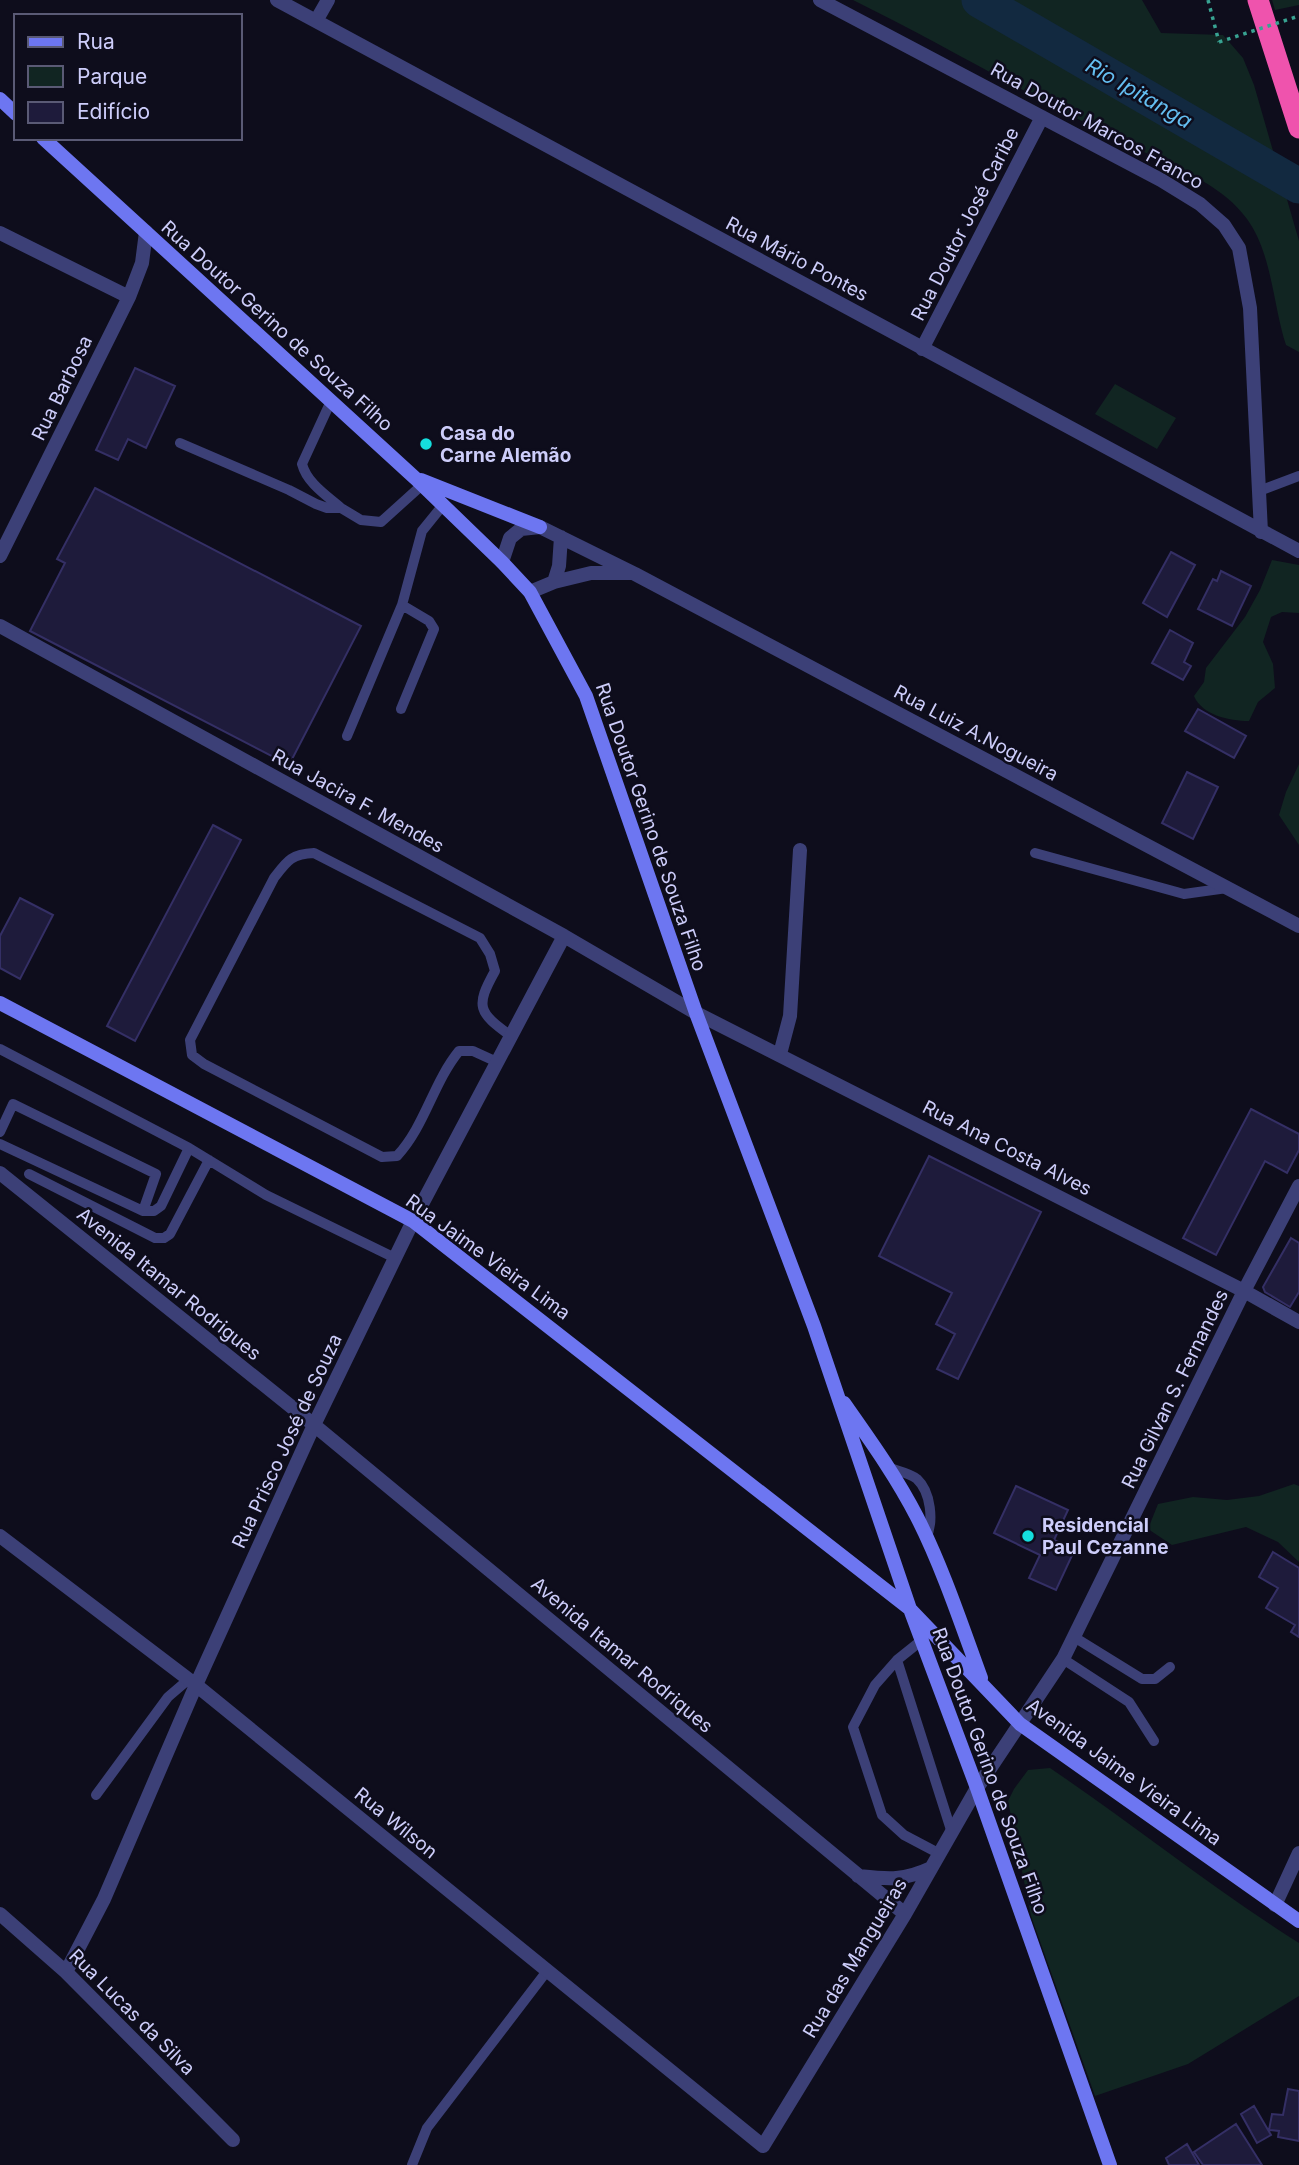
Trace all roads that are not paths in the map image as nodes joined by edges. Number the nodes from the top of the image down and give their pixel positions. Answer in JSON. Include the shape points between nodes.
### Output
{"nodes":[{"id":1,"x":277,"y":0,"type":"edge"},
{"id":2,"x":328,"y":0,"type":"edge"},
{"id":3,"x":820,"y":0,"type":"edge"},
{"id":4,"x":1258,"y":0,"type":"edge"},
{"id":5,"x":316,"y":21,"type":"junction"},
{"id":6,"x":0,"y":99,"type":"edge"},
{"id":7,"x":14,"y":112,"type":"edge"},
{"id":8,"x":1042,"y":117,"type":"junction"},
{"id":9,"x":1299,"y":128,"type":"edge"},
{"id":10,"x":45,"y":140,"type":"edge"},
{"id":11,"x":146,"y":232,"type":"junction"},
{"id":12,"x":0,"y":233,"type":"edge"},
{"id":13,"x":129,"y":297,"type":"junction"},
{"id":14,"x":922,"y":349,"type":"junction"},
{"id":15,"x":331,"y":401,"type":"junction"},
{"id":16,"x":180,"y":443,"type":"dead end"},
{"id":17,"x":1299,"y":476,"type":"edge"},
{"id":18,"x":418,"y":482,"type":"junction"},
{"id":19,"x":1259,"y":491,"type":"junction"},
{"id":20,"x":443,"y":505,"type":"junction"},
{"id":21,"x":341,"y":508,"type":"junction"},
{"id":22,"x":540,"y":527,"type":"junction"},
{"id":23,"x":1261,"y":532,"type":"junction"},
{"id":24,"x":561,"y":537,"type":"junction"},
{"id":25,"x":1299,"y":551,"type":"edge"},
{"id":26,"x":0,"y":556,"type":"edge"},
{"id":27,"x":502,"y":562,"type":"junction"},
{"id":28,"x":635,"y":574,"type":"junction"},
{"id":29,"x":554,"y":582,"type":"junction"},
{"id":30,"x":530,"y":592,"type":"junction"},
{"id":31,"x":402,"y":605,"type":"junction"},
{"id":32,"x":0,"y":626,"type":"edge"},
{"id":33,"x":401,"y":709,"type":"dead end"},
{"id":34,"x":347,"y":736,"type":"dead end"},
{"id":35,"x":800,"y":849,"type":"dead end"},
{"id":36,"x":1035,"y":853,"type":"dead end"},
{"id":37,"x":1227,"y":888,"type":"junction"},
{"id":38,"x":1299,"y":926,"type":"edge"},
{"id":39,"x":564,"y":936,"type":"junction"},
{"id":40,"x":0,"y":1003,"type":"edge"},
{"id":41,"x":696,"y":1013,"type":"junction"},
{"id":42,"x":511,"y":1036,"type":"junction"},
{"id":43,"x":0,"y":1049,"type":"edge"},
{"id":44,"x":780,"y":1054,"type":"junction"},
{"id":45,"x":497,"y":1062,"type":"junction"},
{"id":46,"x":0,"y":1132,"type":"edge"},
{"id":47,"x":0,"y":1144,"type":"edge"},
{"id":48,"x":189,"y":1148,"type":"junction"},
{"id":49,"x":209,"y":1160,"type":"junction"},
{"id":50,"x":0,"y":1173,"type":"edge"},
{"id":51,"x":29,"y":1174,"type":"dead end"},
{"id":52,"x":1299,"y":1186,"type":"edge"},
{"id":53,"x":143,"y":1211,"type":"junction"},
{"id":54,"x":413,"y":1220,"type":"junction"},
{"id":55,"x":395,"y":1258,"type":"junction"},
{"id":56,"x":1244,"y":1291,"type":"junction"},
{"id":57,"x":1299,"y":1322,"type":"edge"},
{"id":58,"x":835,"y":1391,"type":"junction"},
{"id":59,"x":314,"y":1425,"type":"junction"},
{"id":60,"x":0,"y":1536,"type":"edge"},
{"id":61,"x":910,"y":1609,"type":"junction"},
{"id":62,"x":1074,"y":1637,"type":"junction"},
{"id":63,"x":922,"y":1640,"type":"junction"},
{"id":64,"x":1063,"y":1659,"type":"junction"},
{"id":65,"x":897,"y":1660,"type":"junction"},
{"id":66,"x":1170,"y":1667,"type":"dead end"},
{"id":67,"x":193,"y":1682,"type":"junction"},
{"id":68,"x":983,"y":1684,"type":"junction"},
{"id":69,"x":1020,"y":1724,"type":"junction"},
{"id":70,"x":1154,"y":1741,"type":"dead end"},
{"id":71,"x":977,"y":1788,"type":"junction"},
{"id":72,"x":96,"y":1795,"type":"dead end"},
{"id":73,"x":952,"y":1833,"type":"junction"},
{"id":74,"x":1299,"y":1853,"type":"edge"},
{"id":75,"x":940,"y":1854,"type":"junction"},
{"id":76,"x":931,"y":1868,"type":"junction"},
{"id":77,"x":858,"y":1876,"type":"junction"},
{"id":78,"x":1275,"y":1905,"type":"junction"},
{"id":79,"x":0,"y":1914,"type":"edge"},
{"id":80,"x":905,"y":1914,"type":"junction"},
{"id":81,"x":1299,"y":1921,"type":"edge"},
{"id":82,"x":547,"y":1970,"type":"junction"},
{"id":83,"x":66,"y":1972,"type":"junction"},
{"id":84,"x":233,"y":2140,"type":"dead end"},
{"id":85,"x":763,"y":2146,"type":"joint"},
{"id":86,"x":412,"y":2165,"type":"edge"},
{"id":87,"x":1111,"y":2165,"type":"edge"}],
"edges":[{"from":1,"to":5,"type":"street","name":"Rua Mário Pontes"},
{"from":2,"to":5,"type":"street"},
{"from":3,"to":8,"type":"street","name":"Rua Doutor Marcos Franco"},
{"from":4,"to":9,"type":"highway"},
{"from":5,"to":14,"type":"street","name":"Rua Mário Pontes"},
{"from":6,"to":7,"type":"main road"},
{"from":8,"to":14,"type":"street","name":"Rua Doutor José Caribe"},
{"from":8,"to":19,"type":"street","name":"Rua Doutor Marcos Franco","via":[[1200,204],[1224,225],[1239,248],[1250,308]]},
{"from":10,"to":11,"type":"main road","name":"Rua Doutor Gerino de Souza Filho"},
{"from":11,"to":13,"type":"street","name":"Rua Barbosa","via":[[142,263]]},
{"from":11,"to":15,"type":"main road","name":"Rua Doutor Gerino de Souza Filho"},
{"from":12,"to":13,"type":"street"},
{"from":13,"to":26,"type":"street","name":"Rua Barbosa"},
{"from":14,"to":23,"type":"street","name":"Rua Mário Pontes"},
{"from":15,"to":18,"type":"main road","name":"Rua Doutor Gerino de Souza Filho"},
{"from":15,"to":21,"type":"lane","via":[[302,464],[310,481]]},
{"from":16,"to":21,"type":"lane","via":[[316,504]]},
{"from":17,"to":19,"type":"lane"},
{"from":18,"to":20,"type":"main road","name":"Rua Doutor Gerino de Souza Filho"},
{"from":18,"to":21,"type":"lane","via":[[381,522],[361,520]]},
{"from":18,"to":22,"type":"main road"},
{"from":19,"to":23,"type":"street","name":"Rua Doutor Marcos Franco"},
{"from":20,"to":27,"type":"main road","name":"Rua Doutor Gerino de Souza Filho"},
{"from":20,"to":31,"type":"lane","via":[[422,531]]},
{"from":22,"to":24,"type":"street","name":"Rua Luiz A.Nogueira"},
{"from":22,"to":27,"type":"street","via":[[521,529],[510,538]]},
{"from":23,"to":25,"type":"street","name":"Rua Mário Pontes"},
{"from":24,"to":28,"type":"street","name":"Rua Luiz A.Nogueira"},
{"from":24,"to":29,"type":"street"},
{"from":27,"to":30,"type":"main road","name":"Rua Doutor Gerino de Souza Filho"},
{"from":28,"to":29,"type":"street","name":"Rua Luiz A.Nogueira","via":[[591,573]]},
{"from":28,"to":37,"type":"street","name":"Rua Luiz A.Nogueira"},
{"from":29,"to":30,"type":"street","name":"Rua Luiz A.Nogueira"},
{"from":30,"to":41,"type":"main road","name":"Rua Doutor Gerino de Souza Filho","via":[[586,696]]},
{"from":31,"to":33,"type":"lane","via":[[434,629]]},
{"from":31,"to":34,"type":"lane"},
{"from":32,"to":39,"type":"street","name":"Rua Jacira F. Mendes"},
{"from":35,"to":44,"type":"street","via":[[792,997]]},
{"from":36,"to":37,"type":"lane","via":[[1184,894]]},
{"from":37,"to":38,"type":"street","name":"Rua Luiz A.Nogueira"},
{"from":39,"to":41,"type":"street","name":"Rua Jacira F. Mendes"},
{"from":39,"to":42,"type":"street","name":"Rua Prisco José de Souza"},
{"from":40,"to":54,"type":"main road","name":"Rua Jaime Vieira Lima"},
{"from":41,"to":44,"type":"street","name":"Rua Ana Costa Alves"},
{"from":41,"to":58,"type":"main road","name":"Rua Doutor Gerino de Souza Filho"},
{"from":42,"to":45,"type":"street","name":"Rua Prisco José de Souza"},
{"from":42,"to":45,"type":"lane","via":[[483,1010],[481,1000],[495,971],[480,938],[314,853],[289,859],[274,878],[190,1040],[192,1055],[204,1065],[382,1157],[397,1156],[411,1141],[449,1062],[459,1051],[473,1051]]},
{"from":43,"to":48,"type":"lane"},
{"from":44,"to":56,"type":"street","name":"Rua Ana Costa Alves"},
{"from":45,"to":54,"type":"street","name":"Rua Prisco José de Souza"},
{"from":46,"to":53,"type":"lane","via":[[13,1104],[156,1174]]},
{"from":47,"to":53,"type":"lane"},
{"from":48,"to":49,"type":"lane"},
{"from":48,"to":53,"type":"lane","via":[[161,1206]]},
{"from":49,"to":51,"type":"lane","via":[[164,1238],[155,1238]]},
{"from":49,"to":55,"type":"lane","via":[[266,1195]]},
{"from":50,"to":59,"type":"street","name":"Avenida Itamar Rodrigues"},
{"from":52,"to":56,"type":"street","name":"Rua Gilvan S. Fernandes"},
{"from":54,"to":55,"type":"street","name":"Rua Prisco José de Souza"},
{"from":54,"to":61,"type":"main road","name":"Rua Jaime Vieira Lima"},
{"from":55,"to":59,"type":"street","name":"Rua Prisco José de Souza"},
{"from":56,"to":57,"type":"street","name":"Rua Ana Costa Alves"},
{"from":56,"to":62,"type":"street","name":"Rua Gilvan S. Fernandes"},
{"from":58,"to":61,"type":"main road","name":"Rua Doutor Gerino de Souza Filho"},
{"from":58,"to":68,"type":"main road","name":"Rua Doutor Gerino de Souza Filho","via":[[890,1468],[918,1519]]},
{"from":59,"to":67,"type":"street","name":"Rua Prisco José de Souza"},
{"from":59,"to":77,"type":"street","name":"Avenida Itamar Rodriques"},
{"from":60,"to":67,"type":"street","name":"Rua Wilson"},
{"from":61,"to":63,"type":"main road","name":"Rua Doutor Gerino de Souza Filho"},
{"from":61,"to":68,"type":"main road","name":"Avenida Jaime Vieira Lima"},
{"from":62,"to":64,"type":"street","name":"Rua Gilvan S. Fernandes"},
{"from":62,"to":66,"type":"lane","via":[[1142,1679],[1155,1679]]},
{"from":63,"to":65,"type":"lane"},
{"from":63,"to":71,"type":"main road","name":"Rua Doutor Gerino de Souza Filho"},
{"from":64,"to":69,"type":"street","name":"Rua Gilvan S. Fernandes"},
{"from":64,"to":70,"type":"lane","via":[[1129,1702]]},
{"from":65,"to":73,"type":"lane"},
{"from":65,"to":75,"type":"lane","via":[[875,1685],[853,1727],[883,1815],[904,1835]]},
{"from":67,"to":72,"type":"lane","via":[[168,1697]]},
{"from":67,"to":82,"type":"street","name":"Rua Wilson"},
{"from":67,"to":83,"type":"street","name":"Rua Prisco José de Souza","via":[[104,1899]]},
{"from":68,"to":69,"type":"main road","name":"Avenida Jaime Vieira Lima"},
{"from":69,"to":71,"type":"street","name":"Rua Gilvan S. Fernandes"},
{"from":69,"to":78,"type":"main road","name":"Avenida Jaime Vieira Lima"},
{"from":71,"to":73,"type":"street","name":"Rua das Mangueiras"},
{"from":71,"to":87,"type":"main road","name":"Rua Doutor Gerino de Souza Filho"},
{"from":73,"to":75,"type":"street","name":"Rua das Mangueiras"},
{"from":74,"to":78,"type":"street"},
{"from":75,"to":76,"type":"street","name":"Rua das Mangueiras"},
{"from":76,"to":77,"type":"street","via":[[891,1880]]},
{"from":76,"to":80,"type":"street","name":"Rua das Mangueiras"},
{"from":77,"to":80,"type":"street","name":"Avenida Itamar Rodriques"},
{"from":78,"to":81,"type":"main road","name":"Avenida Jaime Vieira Lima"},
{"from":79,"to":83,"type":"street","name":"Rua Lucas da Silva"},
{"from":80,"to":85,"type":"street","name":"Rua das Mangueiras"},
{"from":82,"to":85,"type":"street","name":"Rua Wilson"},
{"from":82,"to":86,"type":"lane","via":[[427,2128]]},
{"from":83,"to":84,"type":"street","name":"Rua Lucas da Silva"}]}
